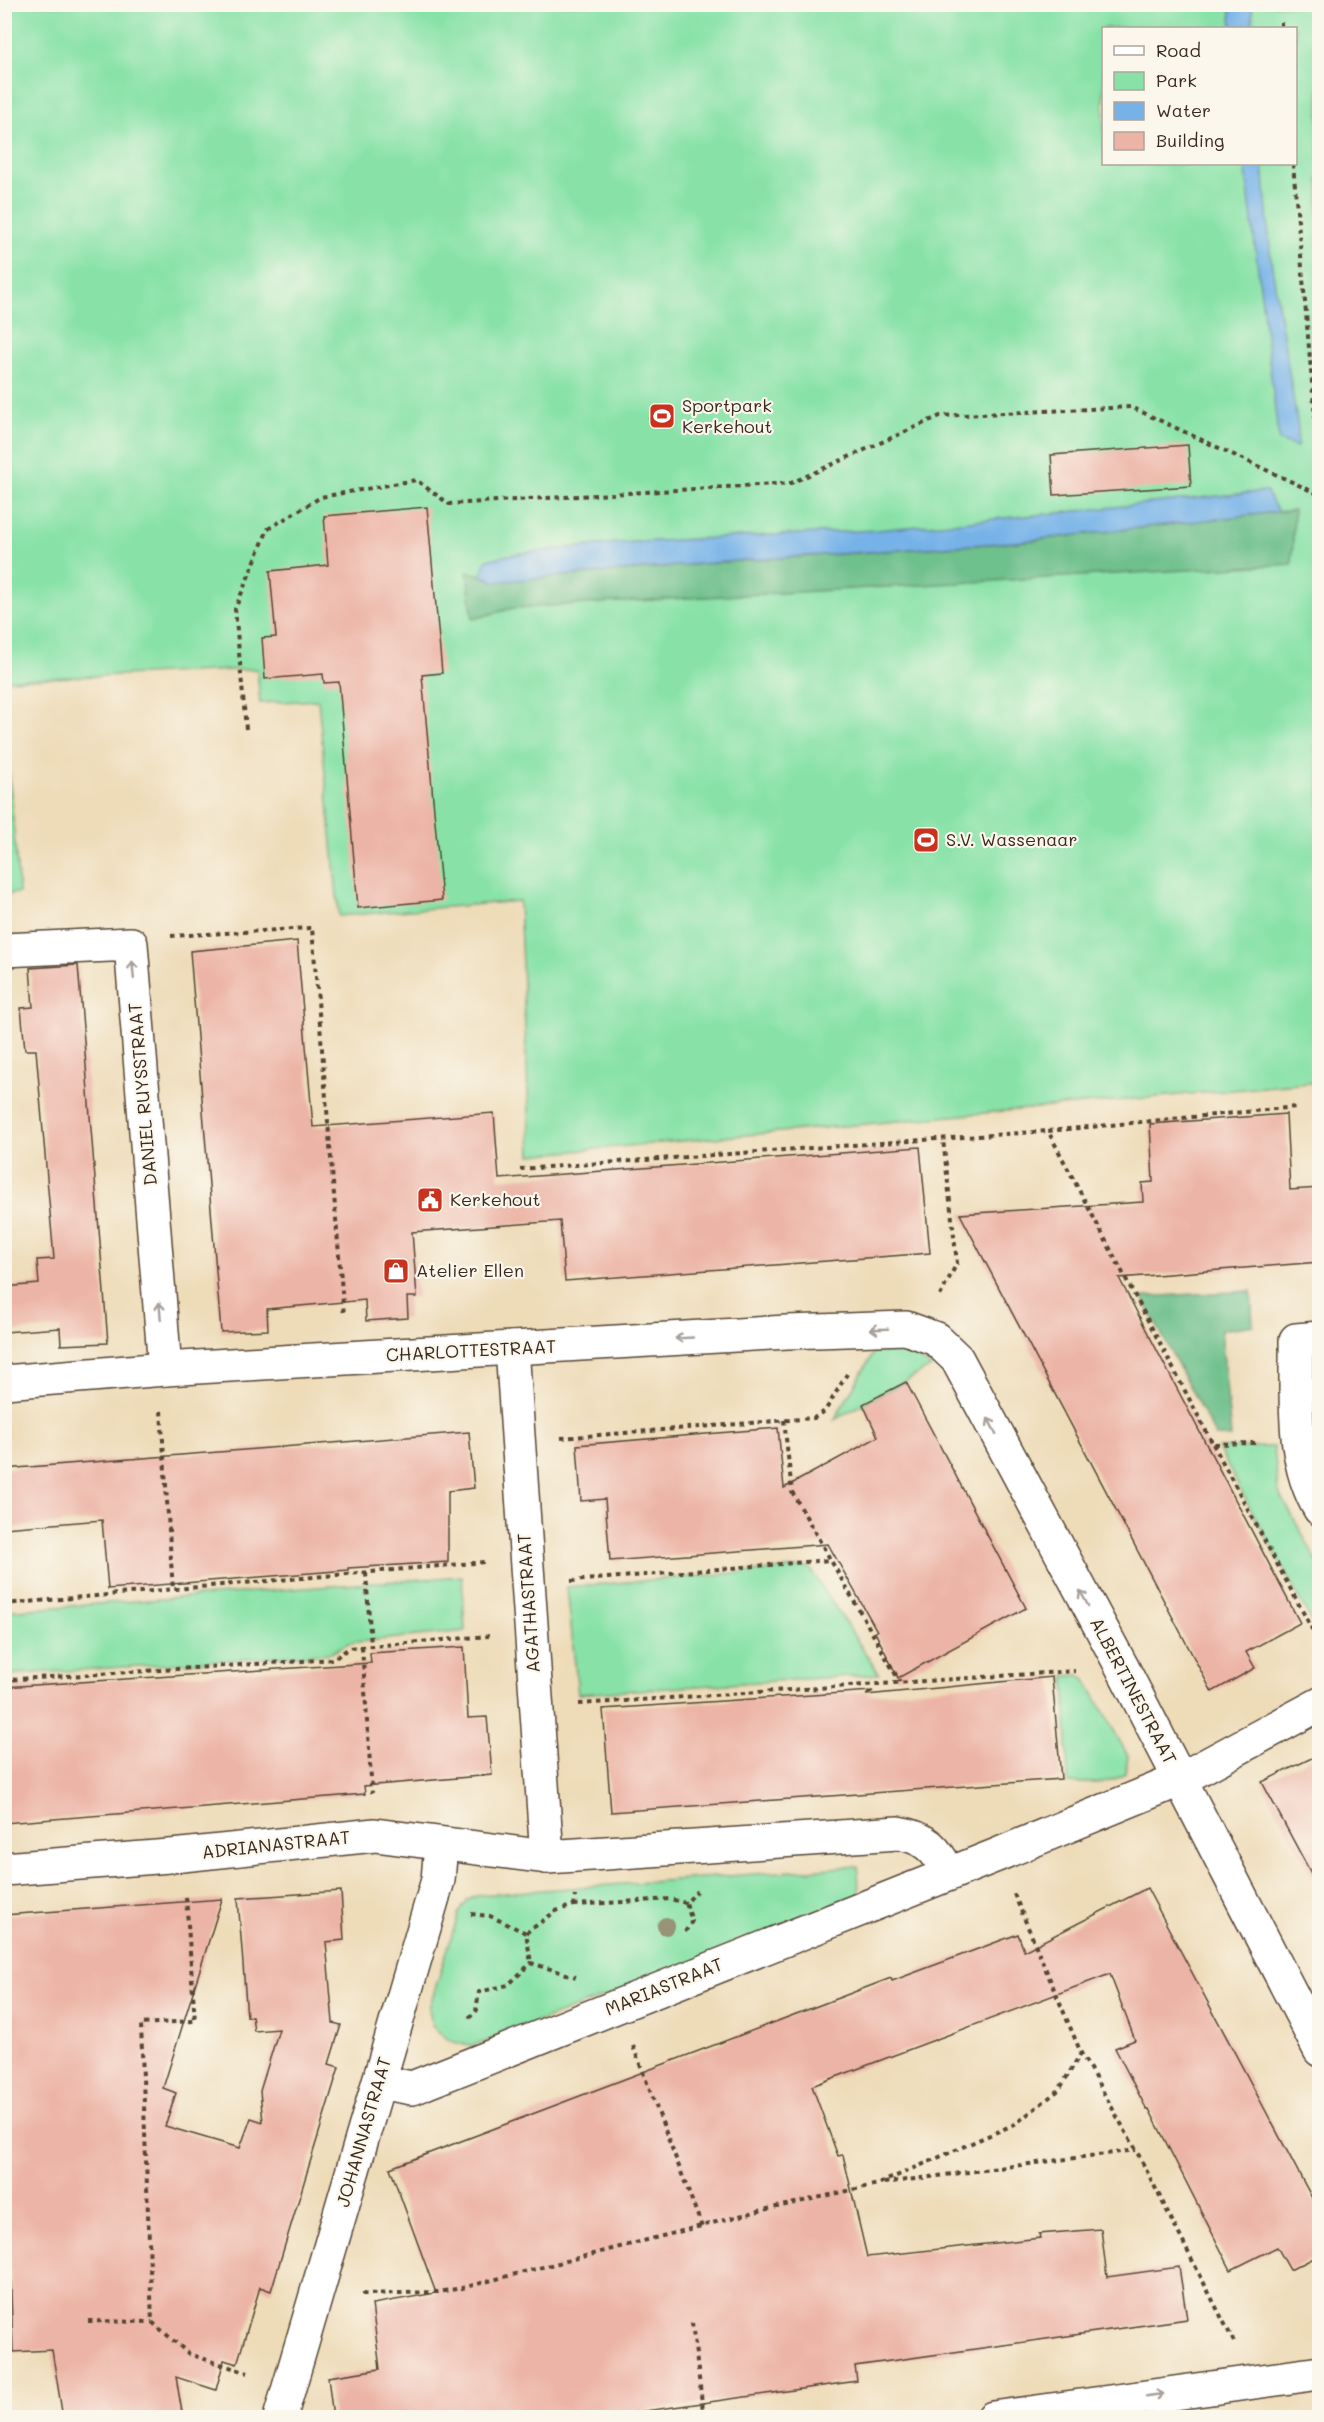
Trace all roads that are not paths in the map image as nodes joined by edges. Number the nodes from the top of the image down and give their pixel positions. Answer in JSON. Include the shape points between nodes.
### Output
{"nodes":[{"id":1,"x":4,"y":950,"type":"edge"},
{"id":2,"x":929,"y":1336,"type":"joint"},
{"id":3,"x":1320,"y":1338,"type":"edge"},
{"id":4,"x":512,"y":1348,"type":"junction"},
{"id":5,"x":162,"y":1369,"type":"junction"},
{"id":6,"x":4,"y":1382,"type":"edge"},
{"id":7,"x":1320,"y":1509,"type":"edge"},
{"id":8,"x":1320,"y":1704,"type":"edge"},
{"id":9,"x":1179,"y":1780,"type":"junction"},
{"id":10,"x":441,"y":1845,"type":"junction"},
{"id":11,"x":547,"y":1857,"type":"junction"},
{"id":12,"x":4,"y":1869,"type":"edge"},
{"id":13,"x":949,"y":1874,"type":"junction"},
{"id":14,"x":1320,"y":2050,"type":"edge"},
{"id":15,"x":378,"y":2082,"type":"junction"},
{"id":16,"x":1320,"y":2373,"type":"edge"},
{"id":17,"x":280,"y":2418,"type":"edge"},
{"id":18,"x":993,"y":2418,"type":"edge"}],
"edges":[{"from":5,"to":1,"type":"street","name":"DANIEL RUYSSTRAAT","one_way":true,"via":[[131,944]]},
{"from":2,"to":4,"type":"street","name":"CHARLOTTESTRAAT","one_way":true,"via":[[906,1328]]},
{"from":9,"to":2,"type":"street","name":"ALBERTINESTRAAT","one_way":true,"via":[[957,1359]]},
{"from":3,"to":7,"type":"street","via":[[1296,1340],[1298,1443],[1312,1496]]},
{"from":4,"to":5,"type":"street","name":"CHARLOTTESTRAAT"},
{"from":4,"to":11,"type":"street","name":"AGATHASTRAAT"},
{"from":5,"to":6,"type":"street","name":"CHARLOTTESTRAAT"},
{"from":8,"to":9,"type":"street","name":"MARIASTRAAT"},
{"from":9,"to":13,"type":"street","name":"MARIASTRAAT"},
{"from":9,"to":14,"type":"street","name":"ALBERTINESTRAAT"},
{"from":10,"to":11,"type":"street","name":"ADRIANASTRAAT"},
{"from":10,"to":12,"type":"street","name":"ADRIANASTRAAT","via":[[375,1835]]},
{"from":10,"to":15,"type":"street","name":"JOHANNASTRAAT","via":[[438,1880]]},
{"from":11,"to":13,"type":"street","via":[[898,1833],[920,1838],[933,1847]]},
{"from":13,"to":15,"type":"street","name":"MARIASTRAAT","via":[[412,2088]]},
{"from":15,"to":17,"type":"street","name":"JOHANNASTRAAT"},
{"from":18,"to":16,"type":"street","one_way":true}]}
